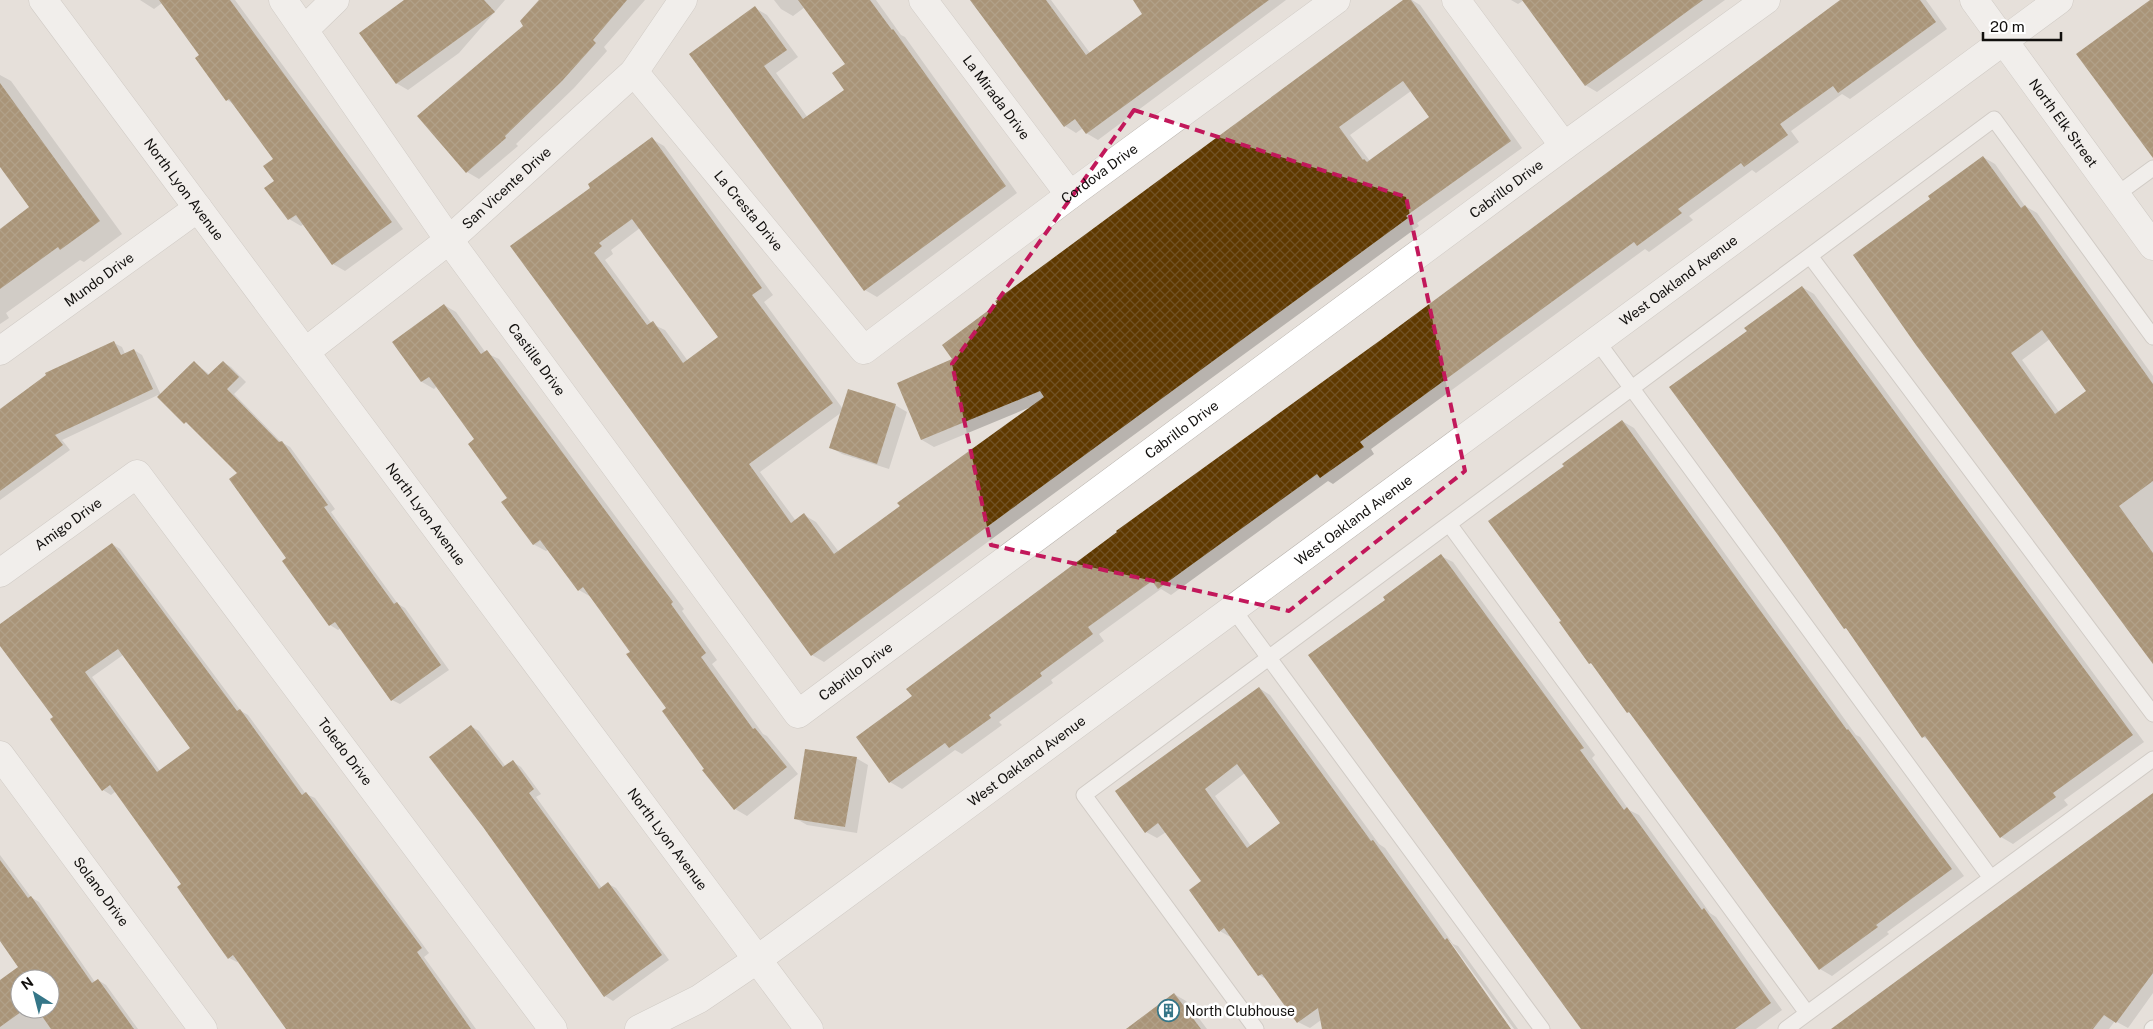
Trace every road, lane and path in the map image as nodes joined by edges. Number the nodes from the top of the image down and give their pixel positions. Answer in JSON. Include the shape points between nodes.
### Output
{"nodes":[{"id":1,"x":42,"y":0,"type":"edge"},
{"id":2,"x":284,"y":0,"type":"edge"},
{"id":3,"x":335,"y":0,"type":"edge"},
{"id":4,"x":683,"y":0,"type":"edge"},
{"id":5,"x":923,"y":0,"type":"edge"},
{"id":6,"x":1336,"y":0,"type":"edge"},
{"id":7,"x":1456,"y":0,"type":"edge"},
{"id":8,"x":1766,"y":0,"type":"edge"},
{"id":9,"x":1974,"y":0,"type":"edge"},
{"id":10,"x":2059,"y":0,"type":"edge"},
{"id":11,"x":305,"y":29,"type":"junction"},
{"id":12,"x":2005,"y":40,"type":"junction"},
{"id":13,"x":634,"y":72,"type":"junction"},
{"id":14,"x":1564,"y":146,"type":"junction"},
{"id":15,"x":2153,"y":168,"type":"edge"},
{"id":16,"x":1070,"y":194,"type":"junction"},
{"id":17,"x":2116,"y":195,"type":"junction"},
{"id":18,"x":198,"y":208,"type":"junction"},
{"id":19,"x":449,"y":240,"type":"junction"},
{"id":20,"x":2153,"y":246,"type":"edge"},
{"id":21,"x":1810,"y":256,"type":"junction"},
{"id":22,"x":2153,"y":337,"type":"edge"},
{"id":23,"x":1597,"y":341,"type":"junction"},
{"id":24,"x":864,"y":350,"type":"joint"},
{"id":25,"x":0,"y":352,"type":"edge"},
{"id":26,"x":305,"y":352,"type":"junction"},
{"id":27,"x":1631,"y":388,"type":"junction"},
{"id":28,"x":137,"y":474,"type":"joint"},
{"id":29,"x":1449,"y":524,"type":"junction"},
{"id":30,"x":0,"y":573,"type":"edge"},
{"id":31,"x":1233,"y":609,"type":"junction"},
{"id":32,"x":1268,"y":658,"type":"junction"},
{"id":33,"x":798,"y":714,"type":"joint"},
{"id":34,"x":2153,"y":714,"type":"edge"},
{"id":35,"x":0,"y":755,"type":"edge"},
{"id":36,"x":2153,"y":759,"type":"edge"},
{"id":37,"x":1990,"y":878,"type":"junction"},
{"id":38,"x":758,"y":960,"type":"junction"},
{"id":39,"x":1807,"y":1014,"type":"junction"},
{"id":40,"x":203,"y":1029,"type":"edge"},
{"id":41,"x":552,"y":1029,"type":"edge"},
{"id":42,"x":639,"y":1029,"type":"edge"},
{"id":43,"x":809,"y":1029,"type":"edge"},
{"id":44,"x":1256,"y":1029,"type":"edge"},
{"id":45,"x":1542,"y":1029,"type":"edge"},
{"id":46,"x":1786,"y":1029,"type":"edge"}],
"edges":[{"from":1,"to":18,"type":"street","name":"North Lyon Avenue"},
{"from":2,"to":11,"type":"street","name":"Castille Drive"},
{"from":3,"to":11,"type":"street"},
{"from":4,"to":13,"type":"street","name":"San Vicente Drive"},
{"from":5,"to":16,"type":"street","name":"La Mirada Drive"},
{"from":6,"to":16,"type":"street","name":"Cordova Drive"},
{"from":7,"to":14,"type":"street"},
{"from":8,"to":14,"type":"street","name":"Cabrillo Drive"},
{"from":9,"to":12,"type":"street","name":"North Elk Street"},
{"from":10,"to":12,"type":"street","name":"West Oakland Avenue"},
{"from":11,"to":19,"type":"street","name":"Castille Drive"},
{"from":12,"to":17,"type":"street","name":"North Elk Street"},
{"from":12,"to":23,"type":"street","name":"West Oakland Avenue"},
{"from":13,"to":19,"type":"street","name":"San Vicente Drive"},
{"from":13,"to":24,"type":"street","name":"La Cresta Drive"},
{"from":14,"to":33,"type":"street","name":"Cabrillo Drive"},
{"from":15,"to":17,"type":"lane"},
{"from":16,"to":24,"type":"street","name":"Cordova Drive"},
{"from":17,"to":20,"type":"street","name":"North Elk Street"},
{"from":18,"to":25,"type":"street","name":"Mundo Drive"},
{"from":18,"to":26,"type":"street","name":"North Lyon Avenue"},
{"from":19,"to":26,"type":"street","name":"San Vicente Drive"},
{"from":19,"to":33,"type":"street","name":"Castille Drive"},
{"from":21,"to":22,"type":"lane","via":[[1994,119]]},
{"from":21,"to":27,"type":"lane"},
{"from":21,"to":34,"type":"lane"},
{"from":23,"to":27,"type":"lane"},
{"from":23,"to":31,"type":"street","name":"West Oakland Avenue"},
{"from":26,"to":38,"type":"street","name":"North Lyon Avenue"},
{"from":27,"to":29,"type":"lane"},
{"from":27,"to":37,"type":"lane"},
{"from":28,"to":30,"type":"street","name":"Amigo Drive"},
{"from":28,"to":41,"type":"street","name":"Toledo Drive"},
{"from":29,"to":32,"type":"lane"},
{"from":29,"to":39,"type":"lane"},
{"from":31,"to":32,"type":"lane"},
{"from":31,"to":38,"type":"street","name":"West Oakland Avenue"},
{"from":32,"to":44,"type":"lane","via":[[1084,795]]},
{"from":32,"to":45,"type":"lane"},
{"from":35,"to":40,"type":"street","name":"Solano Drive"},
{"from":36,"to":37,"type":"lane"},
{"from":37,"to":39,"type":"lane"},
{"from":38,"to":42,"type":"street","name":"West Oakland Avenue","via":[[699,998]]},
{"from":38,"to":43,"type":"street","name":"North Lyon Avenue"},
{"from":39,"to":46,"type":"lane"}]}
